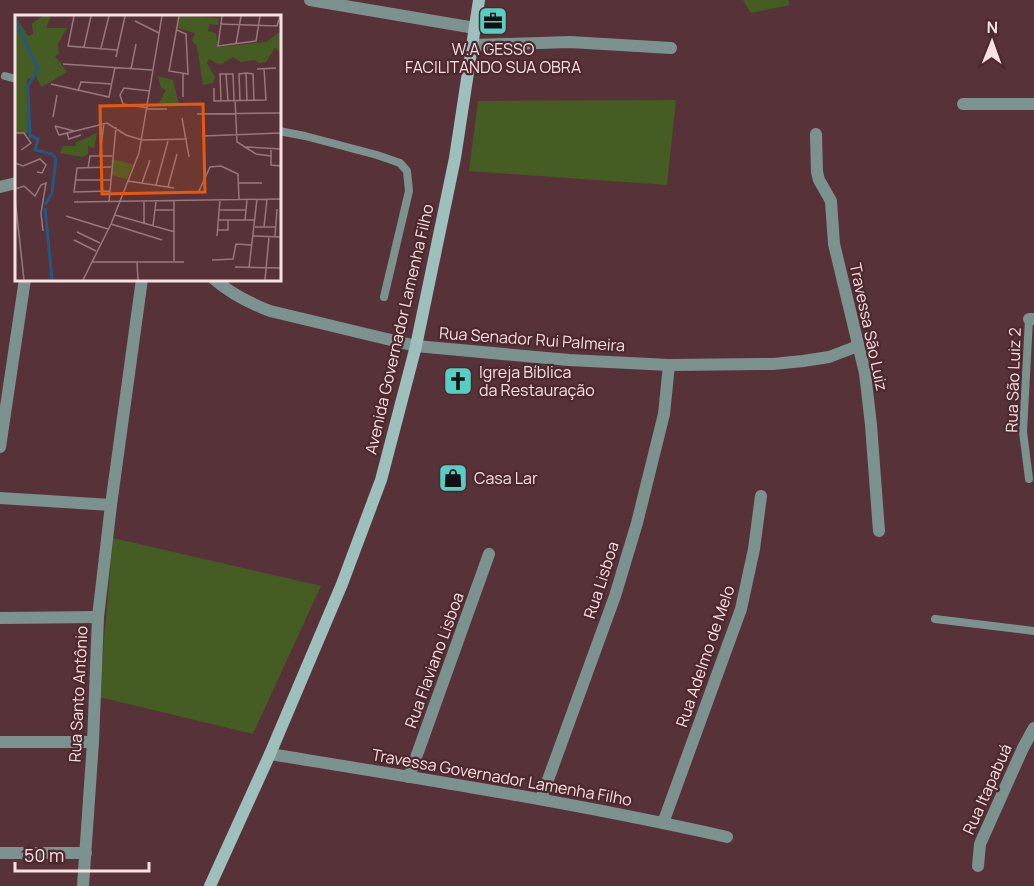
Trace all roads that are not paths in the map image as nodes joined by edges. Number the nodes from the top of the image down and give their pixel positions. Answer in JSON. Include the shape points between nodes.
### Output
{"nodes":[{"id":1,"x":310,"y":0,"type":"edge"},
{"id":2,"x":479,"y":0,"type":"edge"},
{"id":3,"x":475,"y":28,"type":"junction"},
{"id":4,"x":473,"y":45,"type":"junction"},
{"id":5,"x":671,"y":48,"type":"dead end"},
{"id":6,"x":5,"y":76,"type":"dead end"},
{"id":7,"x":15,"y":79,"type":"edge"},
{"id":8,"x":963,"y":104,"type":"dead end"},
{"id":9,"x":1034,"y":104,"type":"edge"},
{"id":10,"x":280,"y":131,"type":"edge"},
{"id":11,"x":816,"y":134,"type":"dead end"},
{"id":12,"x":15,"y":183,"type":"edge"},
{"id":13,"x":0,"y":187,"type":"edge"},
{"id":14,"x":25,"y":280,"type":"edge"},
{"id":15,"x":142,"y":280,"type":"edge"},
{"id":16,"x":215,"y":280,"type":"edge"},
{"id":17,"x":384,"y":297,"type":"dead end"},
{"id":18,"x":1031,"y":319,"type":"edge"},
{"id":19,"x":416,"y":346,"type":"junction"},
{"id":20,"x":858,"y":346,"type":"junction"},
{"id":21,"x":669,"y":365,"type":"junction"},
{"id":22,"x":0,"y":447,"type":"edge"},
{"id":23,"x":1029,"y":478,"type":"dead end"},
{"id":24,"x":761,"y":496,"type":"dead end"},
{"id":25,"x":0,"y":498,"type":"edge"},
{"id":26,"x":111,"y":505,"type":"junction"},
{"id":27,"x":879,"y":531,"type":"dead end"},
{"id":28,"x":489,"y":554,"type":"dead end"},
{"id":29,"x":98,"y":617,"type":"junction"},
{"id":30,"x":0,"y":618,"type":"edge"},
{"id":31,"x":935,"y":619,"type":"dead end"},
{"id":32,"x":1034,"y":631,"type":"edge"},
{"id":33,"x":1034,"y":728,"type":"edge"},
{"id":34,"x":0,"y":742,"type":"edge"},
{"id":35,"x":93,"y":742,"type":"junction"},
{"id":36,"x":270,"y":754,"type":"junction"},
{"id":37,"x":410,"y":777,"type":"junction"},
{"id":38,"x":541,"y":799,"type":"junction"},
{"id":39,"x":663,"y":823,"type":"junction"},
{"id":40,"x":727,"y":837,"type":"dead end"},
{"id":41,"x":0,"y":853,"type":"edge"},
{"id":42,"x":86,"y":853,"type":"junction"},
{"id":43,"x":978,"y":866,"type":"dead end"},
{"id":44,"x":83,"y":886,"type":"edge"},
{"id":45,"x":210,"y":886,"type":"edge"}],
"edges":[{"from":1,"to":3,"type":"street"},
{"from":2,"to":3,"type":"street","name":"Avenida Governador Lamenha Filho"},
{"from":3,"to":4,"type":"street","name":"Avenida Governador Lamenha Filho"},
{"from":4,"to":5,"type":"street","via":[[570,42]]},
{"from":4,"to":19,"type":"street","name":"Avenida Governador Lamenha Filho","via":[[455,158]]},
{"from":6,"to":7,"type":"lane"},
{"from":8,"to":9,"type":"street"},
{"from":10,"to":17,"type":"lane","via":[[377,155],[400,163],[407,171],[409,191]]},
{"from":11,"to":20,"type":"street","name":"Travessa São Luiz","via":[[817,172],[831,201],[834,244]]},
{"from":12,"to":13,"type":"street"},
{"from":14,"to":22,"type":"street"},
{"from":15,"to":26,"type":"street","name":"Rua Santo Antônio"},
{"from":16,"to":19,"type":"street","name":"Rua Senador Rui Palmeira","via":[[249,303],[270,311]]},
{"from":18,"to":23,"type":"lane","name":"Rua São Luiz 2","via":[[1023,432]]},
{"from":19,"to":21,"type":"street","name":"Rua Senador Rui Palmeira"},
{"from":19,"to":36,"type":"street","name":"Avenida Governador Lamenha Filho","via":[[381,480]]},
{"from":20,"to":21,"type":"street","name":"Rua Senador Rui Palmeira","via":[[803,362]]},
{"from":20,"to":27,"type":"street","name":"Travessa São Luiz","via":[[871,425]]},
{"from":21,"to":38,"type":"street","name":"Rua Lisboa","via":[[664,414],[637,523],[615,596]]},
{"from":24,"to":39,"type":"street","name":"Rua Adelmo de Melo","via":[[741,609]]},
{"from":25,"to":26,"type":"street"},
{"from":26,"to":29,"type":"street","name":"Rua Santo Antônio"},
{"from":28,"to":37,"type":"street","name":"Rua Flaviano Lisboa"},
{"from":29,"to":30,"type":"street"},
{"from":29,"to":35,"type":"street","name":"Rua Santo Antônio"},
{"from":31,"to":32,"type":"lane"},
{"from":33,"to":43,"type":"street","name":"Rua Itapabuá","via":[[980,844]]},
{"from":34,"to":35,"type":"street"},
{"from":35,"to":42,"type":"street","name":"Rua Santo Antônio"},
{"from":36,"to":37,"type":"street","name":"Travessa Governador Lamenha Filho"},
{"from":36,"to":45,"type":"street","name":"Avenida Governador Lamenha Filho"},
{"from":37,"to":38,"type":"street","name":"Travessa Governador Lamenha Filho"},
{"from":38,"to":39,"type":"street","name":"Travessa Governador Lamenha Filho"},
{"from":39,"to":40,"type":"street","name":"Travessa Governador Lamenha Filho"},
{"from":41,"to":42,"type":"street"},
{"from":42,"to":44,"type":"street","name":"Rua Santo Antônio"}]}
